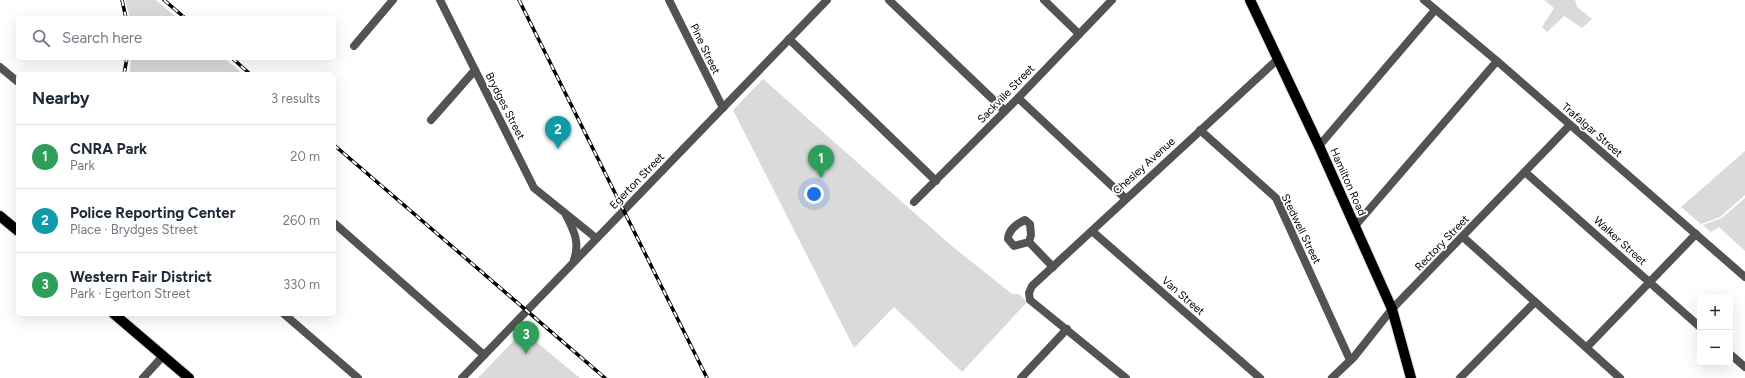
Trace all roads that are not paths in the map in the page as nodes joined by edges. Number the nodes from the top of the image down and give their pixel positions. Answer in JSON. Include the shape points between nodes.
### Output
{"nodes":[{"id":1,"x":393,"y":0,"type":"edge"},
{"id":2,"x":440,"y":0,"type":"edge"},
{"id":3,"x":669,"y":0,"type":"edge"},
{"id":4,"x":827,"y":0,"type":"edge"},
{"id":5,"x":889,"y":0,"type":"edge"},
{"id":6,"x":1044,"y":0,"type":"edge"},
{"id":7,"x":1112,"y":0,"type":"edge"},
{"id":8,"x":1250,"y":0,"type":"edge"},
{"id":9,"x":1424,"y":0,"type":"edge"},
{"id":10,"x":1435,"y":10,"type":"junction"},
{"id":11,"x":1079,"y":34,"type":"junction"},
{"id":12,"x":789,"y":39,"type":"junction"},
{"id":13,"x":354,"y":46,"type":"dead end"},
{"id":14,"x":1278,"y":59,"type":"junction"},
{"id":15,"x":1497,"y":61,"type":"junction"},
{"id":16,"x":0,"y":67,"type":"edge"},
{"id":17,"x":475,"y":70,"type":"junction"},
{"id":18,"x":16,"y":80,"type":"edge"},
{"id":19,"x":1018,"y":98,"type":"junction"},
{"id":20,"x":723,"y":108,"type":"junction"},
{"id":21,"x":1005,"y":111,"type":"junction"},
{"id":22,"x":431,"y":120,"type":"dead end"},
{"id":23,"x":1570,"y":125,"type":"junction"},
{"id":24,"x":1200,"y":130,"type":"junction"},
{"id":25,"x":1319,"y":146,"type":"junction"},
{"id":26,"x":1525,"y":172,"type":"junction"},
{"id":27,"x":936,"y":181,"type":"junction"},
{"id":28,"x":1125,"y":198,"type":"junction"},
{"id":29,"x":914,"y":202,"type":"dead end"},
{"id":30,"x":564,"y":211,"type":"junction"},
{"id":31,"x":0,"y":216,"type":"edge"},
{"id":32,"x":336,"y":225,"type":"edge"},
{"id":33,"x":1355,"y":226,"type":"junction"},
{"id":34,"x":16,"y":229,"type":"edge"},
{"id":35,"x":1092,"y":232,"type":"junction"},
{"id":36,"x":1696,"y":234,"type":"junction"},
{"id":37,"x":1463,"y":237,"type":"junction"},
{"id":38,"x":596,"y":238,"type":"junction"},
{"id":39,"x":1029,"y":242,"type":"dead end"},
{"id":40,"x":573,"y":263,"type":"junction"},
{"id":41,"x":1053,"y":267,"type":"junction"},
{"id":42,"x":1745,"y":276,"type":"edge"},
{"id":43,"x":1650,"y":283,"type":"junction"},
{"id":44,"x":1535,"y":302,"type":"junction"},
{"id":45,"x":1392,"y":309,"type":"junction"},
{"id":46,"x":116,"y":316,"type":"edge"},
{"id":47,"x":286,"y":316,"type":"edge"},
{"id":48,"x":1697,"y":324,"type":"edge"},
{"id":49,"x":1067,"y":329,"type":"junction"},
{"id":50,"x":1587,"y":347,"type":"junction"},
{"id":51,"x":484,"y":355,"type":"junction"},
{"id":52,"x":163,"y":356,"type":"junction"},
{"id":53,"x":1733,"y":357,"type":"edge"},
{"id":54,"x":1350,"y":360,"type":"junction"},
{"id":55,"x":1745,"y":368,"type":"edge"},
{"id":56,"x":143,"y":378,"type":"edge"},
{"id":57,"x":189,"y":378,"type":"edge"},
{"id":58,"x":358,"y":378,"type":"edge"},
{"id":59,"x":462,"y":378,"type":"edge"},
{"id":60,"x":1021,"y":378,"type":"edge"},
{"id":61,"x":1126,"y":378,"type":"edge"},
{"id":62,"x":1260,"y":378,"type":"edge"},
{"id":63,"x":1332,"y":378,"type":"edge"},
{"id":64,"x":1411,"y":378,"type":"edge"},
{"id":65,"x":1460,"y":378,"type":"edge"},
{"id":66,"x":1620,"y":378,"type":"edge"}],
"edges":[{"from":1,"to":13,"type":"street"},
{"from":2,"to":17,"type":"street","name":"Brydges Street"},
{"from":3,"to":20,"type":"street","name":"Pine Street"},
{"from":4,"to":12,"type":"street","name":"Egerton Street"},
{"from":5,"to":21,"type":"street"},
{"from":6,"to":11,"type":"street"},
{"from":7,"to":11,"type":"street","name":"Sackville Street"},
{"from":8,"to":14,"type":"main road","name":"Hamilton Road"},
{"from":9,"to":10,"type":"street","name":"Trafalgar Street"},
{"from":10,"to":15,"type":"street","name":"Trafalgar Street"},
{"from":10,"to":25,"type":"street"},
{"from":11,"to":19,"type":"street","name":"Sackville Street"},
{"from":12,"to":20,"type":"street","name":"Egerton Street"},
{"from":12,"to":27,"type":"street"},
{"from":14,"to":24,"type":"street","name":"Chesley Avenue"},
{"from":14,"to":25,"type":"main road","name":"Hamilton Road"},
{"from":15,"to":23,"type":"street","name":"Trafalgar Street"},
{"from":15,"to":33,"type":"street"},
{"from":16,"to":18,"type":"street"},
{"from":17,"to":22,"type":"street"},
{"from":17,"to":30,"type":"street","name":"Brydges Street","via":[[534,188]]},
{"from":19,"to":21,"type":"street","name":"Sackville Street"},
{"from":19,"to":28,"type":"street"},
{"from":20,"to":38,"type":"street","name":"Egerton Street"},
{"from":21,"to":27,"type":"street","name":"Sackville Street"},
{"from":23,"to":26,"type":"street","name":"Rectory Street"},
{"from":23,"to":36,"type":"street","name":"Trafalgar Street"},
{"from":24,"to":28,"type":"street","name":"Chesley Avenue"},
{"from":24,"to":54,"type":"street","name":"Stedwell Street","via":[[1276,198]]},
{"from":25,"to":33,"type":"main road","name":"Hamilton Road"},
{"from":26,"to":37,"type":"street","name":"Rectory Street"},
{"from":26,"to":43,"type":"street","name":"Walker Street"},
{"from":27,"to":29,"type":"street","name":"Sackville Street"},
{"from":28,"to":35,"type":"street","name":"Chesley Avenue"},
{"from":30,"to":38,"type":"street","name":"Brydges Street"},
{"from":30,"to":40,"type":"street","via":[[576,237],[577,247]]},
{"from":31,"to":34,"type":"main road"},
{"from":32,"to":51,"type":"street"},
{"from":33,"to":45,"type":"main road","name":"Hamilton Road"},
{"from":35,"to":41,"type":"street","name":"Chesley Avenue"},
{"from":35,"to":62,"type":"street","name":"Van Street"},
{"from":36,"to":42,"type":"street","name":"Trafalgar Street"},
{"from":36,"to":43,"type":"street"},
{"from":37,"to":44,"type":"street"},
{"from":37,"to":45,"type":"street","name":"Rectory Street"},
{"from":38,"to":40,"type":"street","name":"Egerton Street"},
{"from":39,"to":41,"type":"street"},
{"from":40,"to":51,"type":"street","name":"Egerton Street"},
{"from":41,"to":49,"type":"street","name":"Chesley Avenue","via":[[1032,286],[1030,300]]},
{"from":43,"to":48,"type":"street","name":"Walker Street"},
{"from":43,"to":50,"type":"street"},
{"from":44,"to":50,"type":"street"},
{"from":44,"to":65,"type":"street"},
{"from":45,"to":54,"type":"street","name":"Rectory Street"},
{"from":45,"to":64,"type":"main road","name":"Hamilton Road"},
{"from":46,"to":52,"type":"main road"},
{"from":47,"to":58,"type":"street"},
{"from":49,"to":60,"type":"street"},
{"from":49,"to":61,"type":"street"},
{"from":50,"to":66,"type":"street"},
{"from":51,"to":59,"type":"street","name":"Egerton Street"},
{"from":52,"to":56,"type":"street"},
{"from":52,"to":57,"type":"main road"},
{"from":53,"to":55,"type":"street"},
{"from":54,"to":63,"type":"street","name":"Rectory Street"}]}
